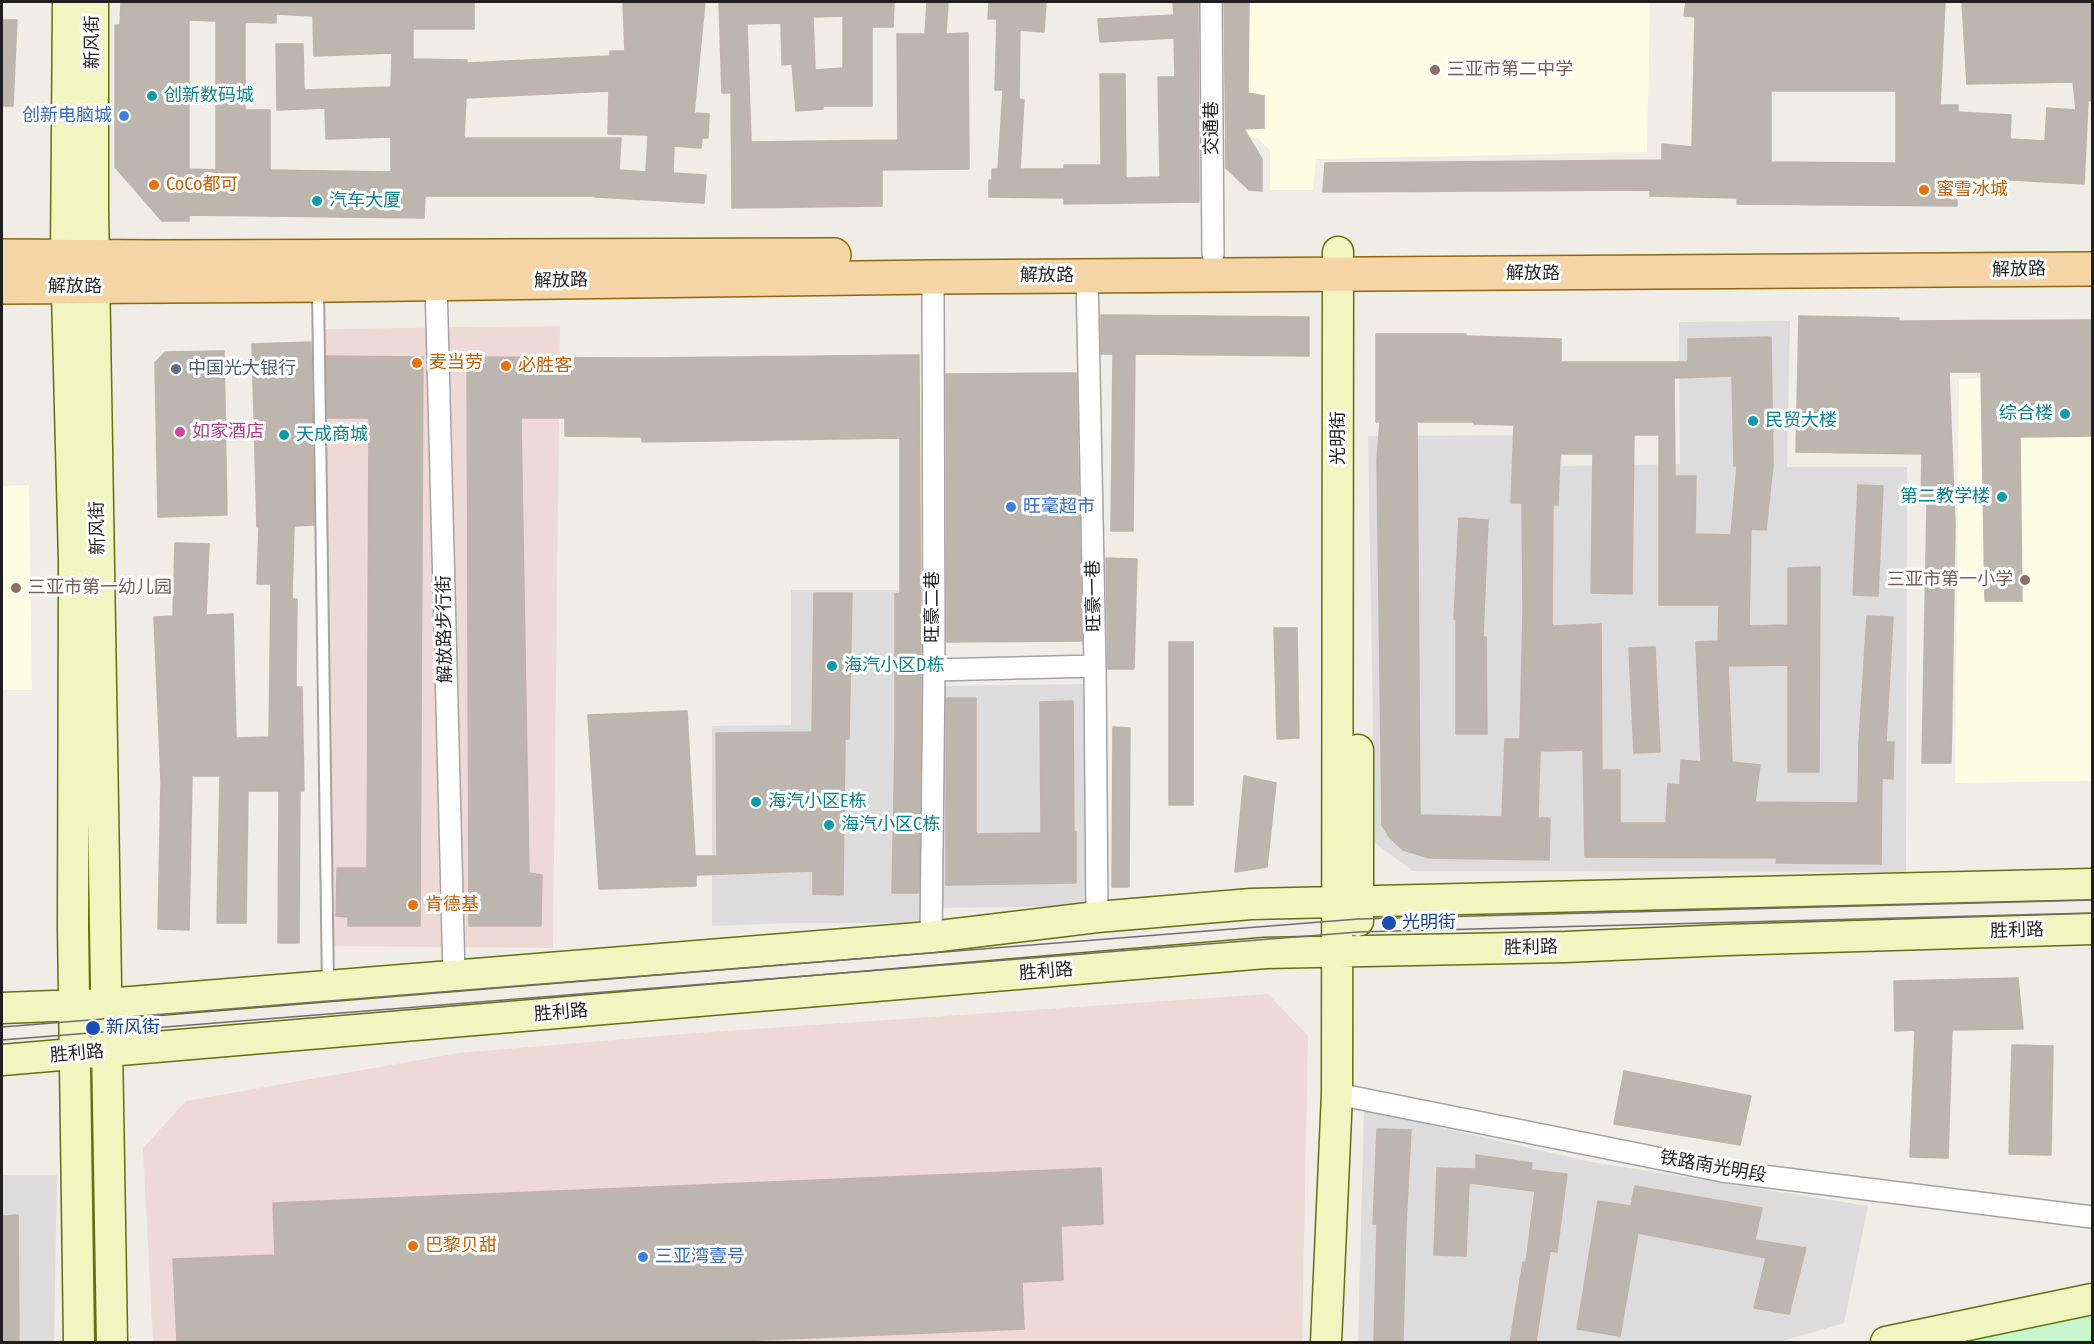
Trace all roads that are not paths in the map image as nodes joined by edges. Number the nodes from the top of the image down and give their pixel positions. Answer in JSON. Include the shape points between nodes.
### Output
{"nodes":[{"id":1,"x":68,"y":2,"type":"edge"},
{"id":2,"x":93,"y":2,"type":"edge"},
{"id":3,"x":1211,"y":2,"type":"edge"},
{"id":4,"x":2092,"y":249,"type":"edge"},
{"id":5,"x":1213,"y":254,"type":"junction"},
{"id":6,"x":2,"y":256,"type":"edge"},
{"id":7,"x":1347,"y":263,"type":"junction"},
{"id":8,"x":2092,"y":269,"type":"edge"},
{"id":9,"x":81,"y":271,"type":"junction"},
{"id":10,"x":1087,"y":275,"type":"junction"},
{"id":11,"x":933,"y":277,"type":"junction"},
{"id":12,"x":436,"y":282,"type":"junction"},
{"id":13,"x":318,"y":285,"type":"junction"},
{"id":14,"x":2,"y":287,"type":"edge"},
{"id":15,"x":1095,"y":666,"type":"junction"},
{"id":16,"x":934,"y":670,"type":"junction"},
{"id":17,"x":2092,"y":884,"type":"edge"},
{"id":18,"x":1348,"y":901,"type":"junction"},
{"id":19,"x":1097,"y":917,"type":"junction"},
{"id":20,"x":2092,"y":928,"type":"edge"},
{"id":21,"x":931,"y":938,"type":"junction"},
{"id":22,"x":1347,"y":951,"type":"junction"},
{"id":23,"x":454,"y":975,"type":"junction"},
{"id":24,"x":328,"y":986,"type":"junction"},
{"id":25,"x":106,"y":1004,"type":"junction"},
{"id":26,"x":75,"y":1006,"type":"junction"},
{"id":27,"x":2,"y":1008,"type":"edge"},
{"id":28,"x":108,"y":1051,"type":"junction"},
{"id":29,"x":76,"y":1054,"type":"junction"},
{"id":30,"x":2,"y":1060,"type":"edge"},
{"id":31,"x":1346,"y":1096,"type":"junction"},
{"id":32,"x":2092,"y":1217,"type":"edge"},
{"id":33,"x":2092,"y":1299,"type":"edge"},
{"id":34,"x":79,"y":1342,"type":"edge"},
{"id":35,"x":112,"y":1342,"type":"edge"},
{"id":36,"x":1326,"y":1342,"type":"edge"},
{"id":37,"x":1347,"y":1342,"type":"edge"},
{"id":38,"x":1886,"y":1342,"type":"edge"}],
"edges":[{"from":1,"to":9,"type":"main road","name":"新风街"},
{"from":2,"to":9,"type":"main road","name":"新风街"},
{"from":3,"to":5,"type":"street","name":"交通巷"},
{"from":4,"to":7,"type":"main road","name":"解放路"},
{"from":5,"to":7,"type":"main road","name":"解放路"},
{"from":5,"to":9,"type":"main road","name":"解放路"},
{"from":6,"to":9,"type":"main road","name":"解放路"},
{"from":7,"to":8,"type":"main road","name":"解放路"},
{"from":7,"to":10,"type":"main road","name":"解放路"},
{"from":7,"to":18,"type":"main road","name":"光明街"},
{"from":9,"to":13,"type":"main road","name":"解放路"},
{"from":9,"to":14,"type":"main road","name":"解放路"},
{"from":9,"to":25,"type":"main road","name":"新风街"},
{"from":9,"to":26,"type":"main road","name":"新风街","via":[[74,562]]},
{"from":10,"to":11,"type":"main road","name":"解放路"},
{"from":10,"to":15,"type":"street","name":"旺豪一巷"},
{"from":11,"to":12,"type":"main road","name":"解放路"},
{"from":11,"to":16,"type":"street","name":"旺豪二巷"},
{"from":12,"to":13,"type":"main road","name":"解放路"},
{"from":12,"to":23,"type":"street","name":"解放路步行街"},
{"from":13,"to":24,"type":"lane"},
{"from":15,"to":16,"type":"street"},
{"from":15,"to":19,"type":"street","name":"旺豪一巷"},
{"from":16,"to":21,"type":"street","name":"旺豪二巷"},
{"from":17,"to":18,"type":"main road"},
{"from":18,"to":19,"type":"main road","via":[[1251,904]]},
{"from":18,"to":22,"type":"main road","name":"光明街"},
{"from":19,"to":21,"type":"main road"},
{"from":20,"to":22,"type":"main road","name":"胜利路"},
{"from":21,"to":23,"type":"main road"},
{"from":22,"to":28,"type":"main road","name":"胜利路","via":[[1253,954]]},
{"from":22,"to":31,"type":"main road","name":"光明街"},
{"from":23,"to":24,"type":"main road"},
{"from":24,"to":25,"type":"main road"},
{"from":25,"to":26,"type":"main road"},
{"from":25,"to":28,"type":"main road","name":"新风街"},
{"from":26,"to":27,"type":"main road"},
{"from":26,"to":29,"type":"main road","name":"新风街"},
{"from":28,"to":29,"type":"main road","name":"胜利路"},
{"from":28,"to":35,"type":"main road","name":"新风街"},
{"from":29,"to":30,"type":"main road","name":"胜利路"},
{"from":29,"to":34,"type":"main road","name":"新风街"},
{"from":31,"to":32,"type":"street","name":"铁路南光明段","via":[[1722,1171]]},
{"from":31,"to":36,"type":"main road","name":"光明街"},
{"from":31,"to":37,"type":"main road","name":"光明街"},
{"from":33,"to":38,"type":"main road"}]}
